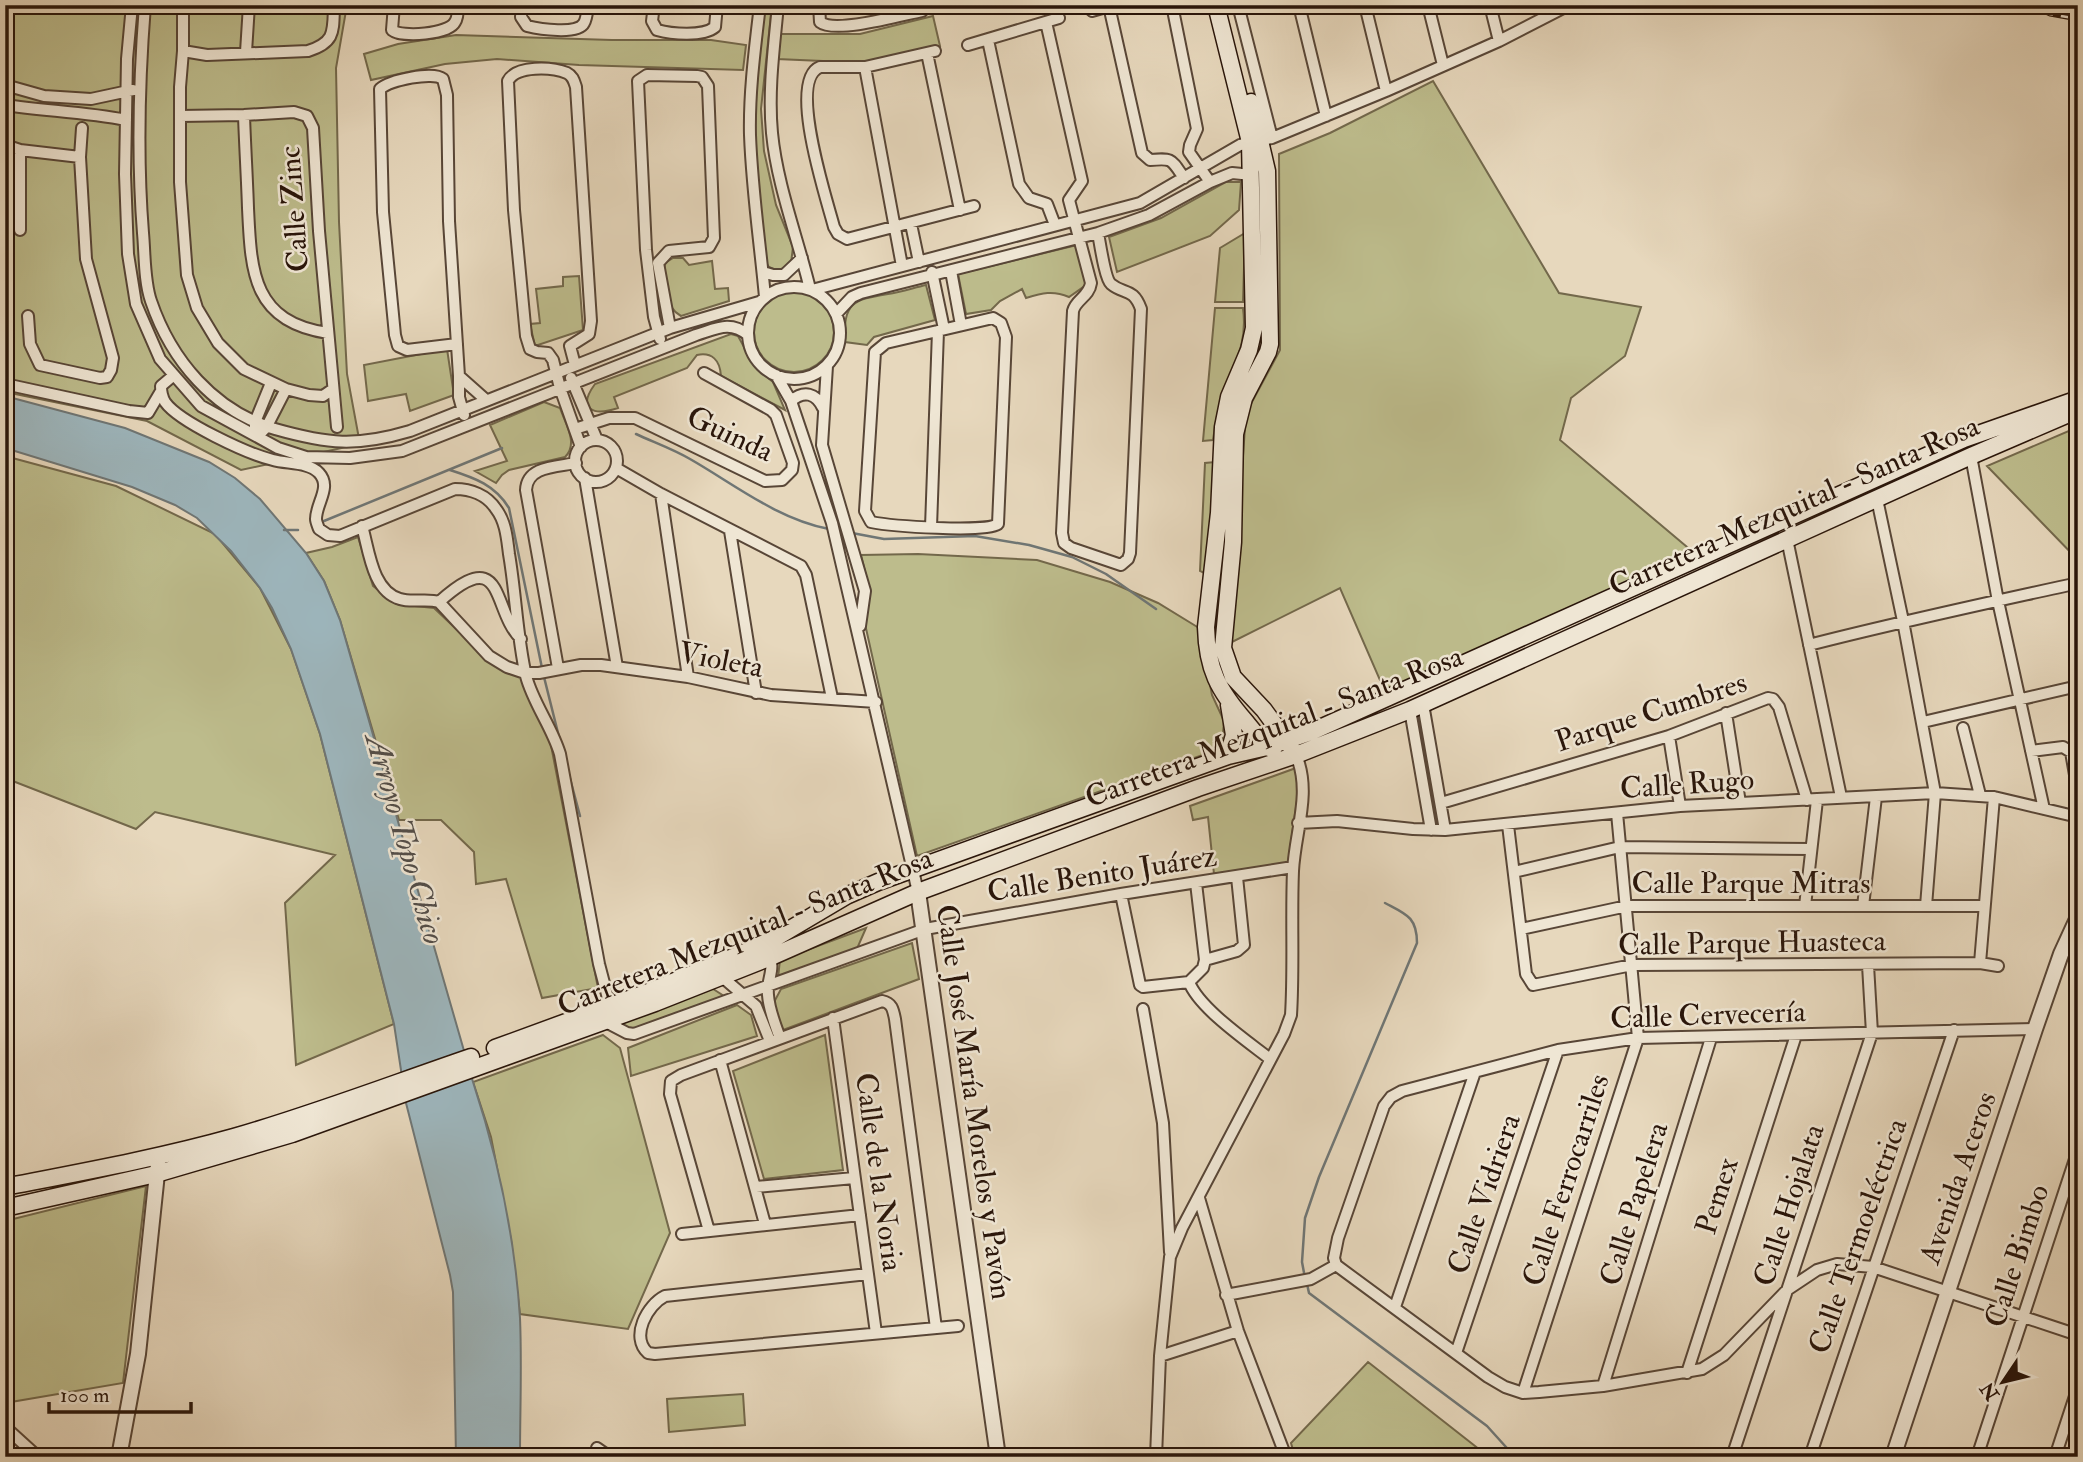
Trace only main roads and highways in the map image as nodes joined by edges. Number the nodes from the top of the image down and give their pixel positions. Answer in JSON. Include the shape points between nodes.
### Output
{"nodes":[{"id":1,"x":1216,"y":5,"type":"edge"},
{"id":2,"x":1227,"y":5,"type":"edge"},
{"id":3,"x":1262,"y":140,"type":"junction"},
{"id":4,"x":2078,"y":399,"type":"edge"},
{"id":5,"x":2078,"y":410,"type":"edge"},
{"id":6,"x":1228,"y":702,"type":"junction"},
{"id":7,"x":1287,"y":741,"type":"junction"},
{"id":8,"x":1267,"y":747,"type":"junction"},
{"id":9,"x":1228,"y":755,"type":"junction"},
{"id":10,"x":1292,"y":756,"type":"junction"},
{"id":11,"x":915,"y":880,"type":"junction"},
{"id":12,"x":717,"y":971,"type":"junction"},
{"id":13,"x":413,"y":1083,"type":"junction"},
{"id":14,"x":5,"y":1187,"type":"edge"},
{"id":15,"x":5,"y":1208,"type":"edge"}],
"edges":[{"from":1,"to":3,"type":"main road"},
{"from":2,"to":3,"type":"main road"},
{"from":3,"to":6,"type":"main road","via":[[1252,175],[1254,328],[1223,427],[1206,627],[1209,660]]},
{"from":3,"to":7,"type":"main road","via":[[1267,171],[1270,344],[1237,421],[1223,648],[1233,677]]},
{"from":4,"to":7,"type":"main road","name":"Carretera Mezquital - Santa Rosa","via":[[1964,439]]},
{"from":5,"to":10,"type":"main road","name":"Carretera Mezquital - Santa Rosa","via":[[1416,707]]},
{"from":6,"to":8,"type":"main road"},
{"from":6,"to":9,"type":"main road","via":[[1234,735]]},
{"from":7,"to":8,"type":"main road","name":"Carretera Mezquital - Santa Rosa"},
{"from":7,"to":10,"type":"main road"},
{"from":8,"to":9,"type":"main road","name":"Carretera Mezquital - Santa Rosa"},
{"from":8,"to":10,"type":"main road"},
{"from":9,"to":11,"type":"main road","name":"Carretera Mezquital - Santa Rosa","via":[[1008,835],[972,858]]},
{"from":10,"to":11,"type":"main road","name":"Carretera Mezquital - Santa Rosa"},
{"from":11,"to":12,"type":"main road","name":"Carretera Mezquital - Santa Rosa","via":[[771,957]]},
{"from":11,"to":12,"type":"main road","name":"Carretera Mezquital - Santa Rosa","via":[[846,896]]},
{"from":12,"to":13,"type":"main road","name":"Carretera Mezquital - Santa Rosa"},
{"from":13,"to":14,"type":"main road","via":[[157,1156]]},
{"from":13,"to":15,"type":"main road","via":[[292,1134],[156,1174]]}]}
